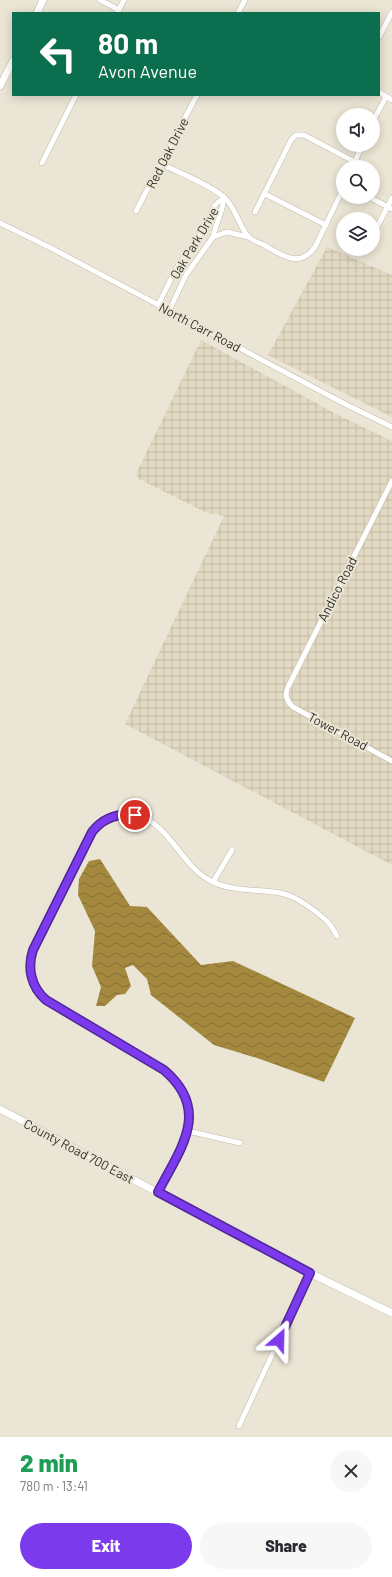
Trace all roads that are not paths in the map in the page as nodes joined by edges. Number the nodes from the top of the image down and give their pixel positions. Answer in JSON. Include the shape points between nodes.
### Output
{"nodes":[{"id":1,"x":43,"y":0,"type":"edge"},
{"id":2,"x":100,"y":0,"type":"edge"},
{"id":3,"x":124,"y":0,"type":"edge"},
{"id":4,"x":245,"y":0,"type":"edge"},
{"id":5,"x":118,"y":11,"type":"edge"},
{"id":6,"x":37,"y":12,"type":"edge"},
{"id":7,"x":239,"y":12,"type":"edge"},
{"id":8,"x":392,"y":12,"type":"edge"},
{"id":9,"x":380,"y":35,"type":"edge"},
{"id":10,"x":12,"y":63,"type":"edge"},
{"id":11,"x":1,"y":81,"type":"edge"},
{"id":12,"x":380,"y":93,"type":"edge"},
{"id":13,"x":76,"y":96,"type":"edge"},
{"id":14,"x":196,"y":96,"type":"edge"},
{"id":15,"x":386,"y":97,"type":"junction"},
{"id":16,"x":392,"y":100,"type":"edge"},
{"id":17,"x":380,"y":108,"type":"edge"},
{"id":18,"x":347,"y":160,"type":"edge"},
{"id":19,"x":42,"y":163,"type":"dead end"},
{"id":20,"x":162,"y":164,"type":"junction"},
{"id":21,"x":264,"y":194,"type":"junction"},
{"id":22,"x":224,"y":197,"type":"junction"},
{"id":23,"x":392,"y":198,"type":"edge"},
{"id":24,"x":380,"y":202,"type":"edge"},
{"id":25,"x":336,"y":204,"type":"edge"},
{"id":26,"x":390,"y":207,"type":"edge"},
{"id":27,"x":136,"y":211,"type":"dead end"},
{"id":28,"x":255,"y":212,"type":"dead end"},
{"id":29,"x":0,"y":223,"type":"edge"},
{"id":30,"x":380,"y":223,"type":"edge"},
{"id":31,"x":326,"y":225,"type":"junction"},
{"id":32,"x":0,"y":226,"type":"edge"},
{"id":33,"x":9,"y":227,"type":"junction"},
{"id":34,"x":213,"y":237,"type":"junction"},
{"id":35,"x":248,"y":237,"type":"junction"},
{"id":36,"x":158,"y":305,"type":"junction"},
{"id":37,"x":169,"y":311,"type":"junction"},
{"id":38,"x":392,"y":427,"type":"edge"},
{"id":39,"x":392,"y":481,"type":"edge"},
{"id":40,"x":286,"y":699,"type":"joint"},
{"id":41,"x":392,"y":761,"type":"edge"},
{"id":42,"x":232,"y":850,"type":"dead end"},
{"id":43,"x":213,"y":882,"type":"junction"},
{"id":44,"x":337,"y":936,"type":"dead end"},
{"id":45,"x":0,"y":1109,"type":"edge"},
{"id":46,"x":188,"y":1131,"type":"junction"},
{"id":47,"x":240,"y":1143,"type":"dead end"},
{"id":48,"x":158,"y":1192,"type":"junction"},
{"id":49,"x":310,"y":1273,"type":"junction"},
{"id":50,"x":392,"y":1313,"type":"edge"},
{"id":51,"x":239,"y":1426,"type":"dead end"}],
"edges":[{"from":1,"to":6,"type":"main road"},
{"from":2,"to":5,"type":"street"},
{"from":3,"to":5,"type":"street"},
{"from":4,"to":7,"type":"street"},
{"from":8,"to":9,"type":"street"},
{"from":10,"to":11,"type":"main road"},
{"from":12,"to":15,"type":"street"},
{"from":13,"to":19,"type":"street"},
{"from":14,"to":20,"type":"street","name":"Red Oak Drive"},
{"from":15,"to":16,"type":"street"},
{"from":15,"to":17,"type":"street"},
{"from":18,"to":21,"type":"street","via":[[296,134]]},
{"from":20,"to":22,"type":"street"},
{"from":20,"to":27,"type":"street","name":"Red Oak Drive"},
{"from":21,"to":28,"type":"street"},
{"from":21,"to":31,"type":"street"},
{"from":22,"to":34,"type":"street","name":"Oak Park Drive"},
{"from":22,"to":35,"type":"street","via":[[231,204]]},
{"from":22,"to":36,"type":"street","name":"Oak Park Drive","via":[[216,205],[205,227],[176,268]]},
{"from":23,"to":26,"type":"street"},
{"from":24,"to":26,"type":"street"},
{"from":25,"to":31,"type":"street","name":"Oak Park Drive"},
{"from":26,"to":30,"type":"street"},
{"from":29,"to":33,"type":"street","name":"North Carr Road"},
{"from":31,"to":35,"type":"street","name":"Oak Park Drive","via":[[310,252],[294,259],[285,257]]},
{"from":32,"to":33,"type":"street","name":"North Carr Road"},
{"from":33,"to":36,"type":"street","name":"North Carr Road"},
{"from":34,"to":35,"type":"street","name":"Oak Park Drive","via":[[227,232]]},
{"from":34,"to":37,"type":"street","name":"Oak Park Drive","via":[[186,275]]},
{"from":36,"to":37,"type":"street","name":"North Carr Road"},
{"from":37,"to":38,"type":"street","name":"North Carr Road"},
{"from":39,"to":40,"type":"street","name":"Andico Road","via":[[288,687]]},
{"from":40,"to":41,"type":"street","name":"Tower Road","via":[[293,707]]},
{"from":42,"to":43,"type":"street"},
{"from":43,"to":44,"type":"street","via":[[230,888],[291,896],[328,922]]},
{"from":43,"to":46,"type":"street","via":[[192,868],[165,834],[149,819],[126,814],[110,818],[96,828],[88,839],[33,950],[30,961],[34,985],[46,1000],[172,1076],[187,1100],[190,1117]]},
{"from":45,"to":48,"type":"main road","name":"County Road 700 East"},
{"from":46,"to":47,"type":"street"},
{"from":46,"to":48,"type":"street"},
{"from":48,"to":49,"type":"main road","name":"County Road 700 East"},
{"from":49,"to":50,"type":"main road","name":"County Road 700 East"},
{"from":49,"to":51,"type":"street"}]}
